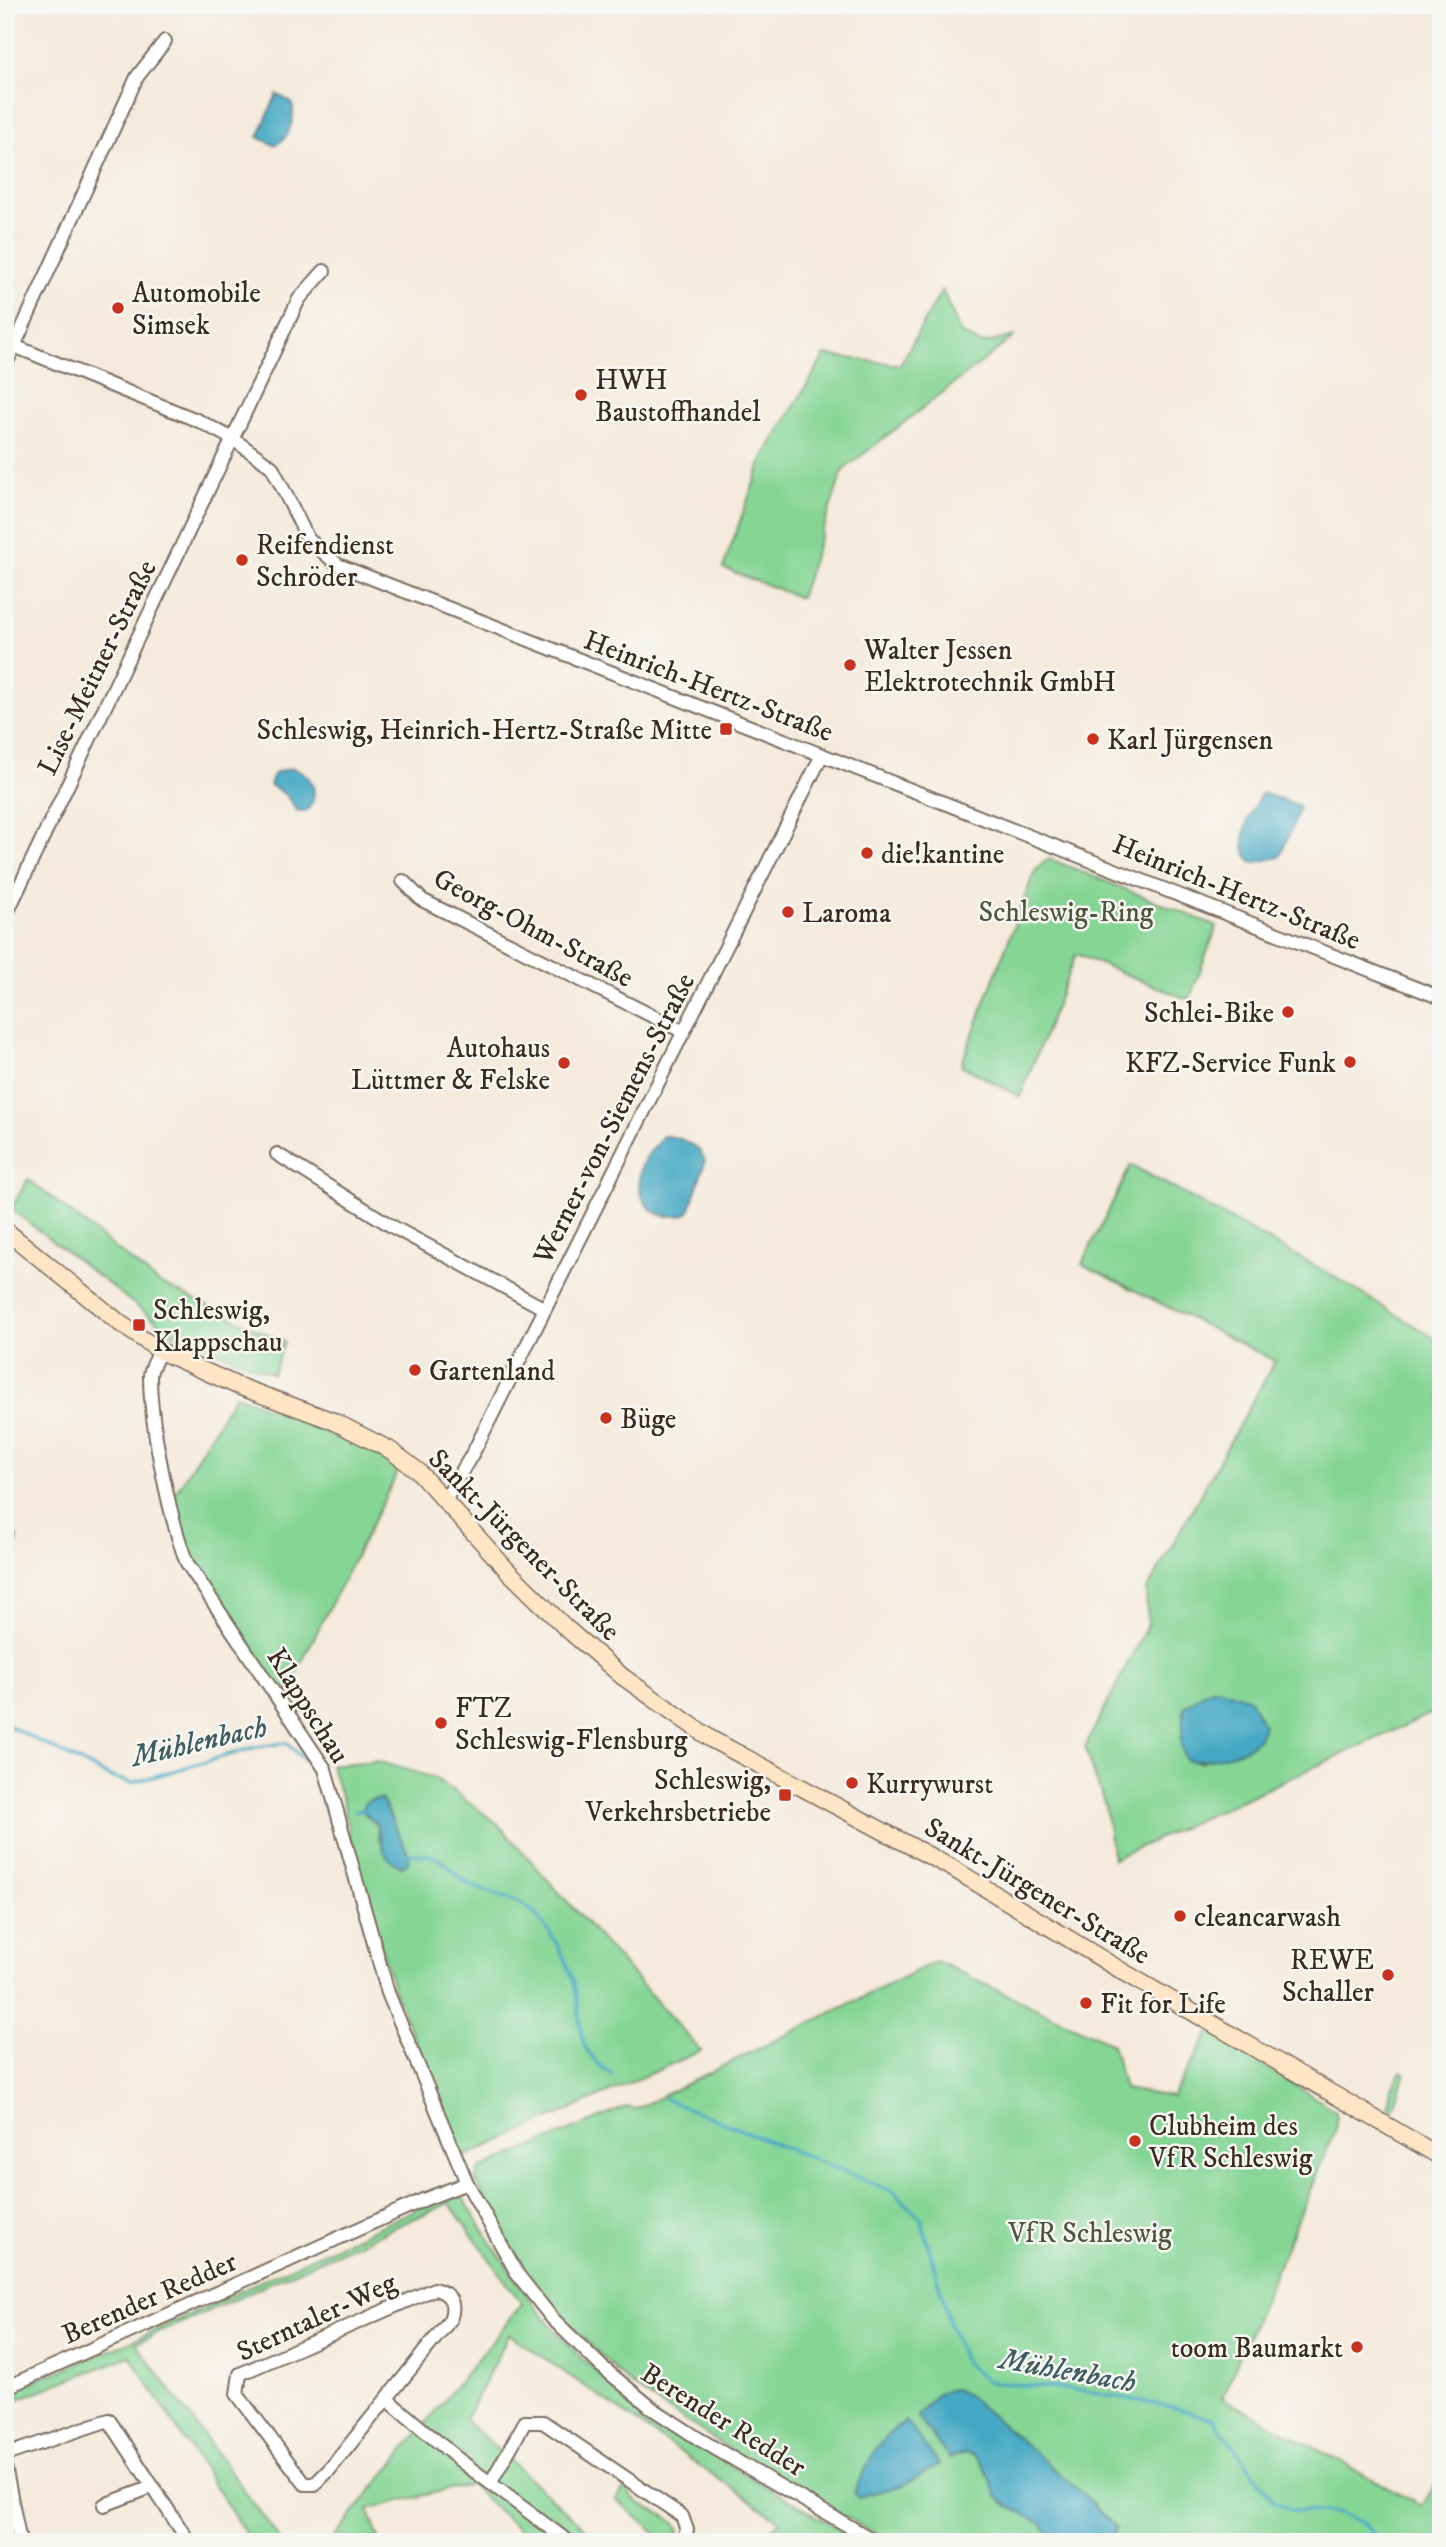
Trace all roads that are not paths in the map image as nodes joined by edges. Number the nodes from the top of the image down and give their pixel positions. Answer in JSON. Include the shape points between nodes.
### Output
{"nodes":[{"id":1,"x":164,"y":41,"type":"dead end"},
{"id":2,"x":324,"y":271,"type":"dead end"},
{"id":3,"x":14,"y":346,"type":"junction"},
{"id":4,"x":5,"y":366,"type":"edge"},
{"id":5,"x":233,"y":439,"type":"junction"},
{"id":6,"x":822,"y":755,"type":"junction"},
{"id":7,"x":402,"y":881,"type":"dead end"},
{"id":8,"x":5,"y":917,"type":"edge"},
{"id":9,"x":1441,"y":998,"type":"edge"},
{"id":10,"x":684,"y":1032,"type":"junction"},
{"id":11,"x":276,"y":1154,"type":"dead end"},
{"id":12,"x":5,"y":1230,"type":"edge"},
{"id":13,"x":545,"y":1308,"type":"junction"},
{"id":14,"x":160,"y":1351,"type":"junction"},
{"id":15,"x":445,"y":1500,"type":"junction"},
{"id":16,"x":1441,"y":2157,"type":"edge"},
{"id":17,"x":461,"y":2170,"type":"joint"},
{"id":18,"x":467,"y":2183,"type":"junction"},
{"id":19,"x":5,"y":2388,"type":"edge"},
{"id":20,"x":388,"y":2400,"type":"junction"},
{"id":21,"x":5,"y":2455,"type":"edge"},
{"id":22,"x":5,"y":2466,"type":"edge"},
{"id":23,"x":491,"y":2482,"type":"junction"},
{"id":24,"x":152,"y":2487,"type":"junction"},
{"id":25,"x":104,"y":2505,"type":"dead end"},
{"id":26,"x":20,"y":2542,"type":"edge"},
{"id":27,"x":189,"y":2542,"type":"edge"},
{"id":28,"x":569,"y":2542,"type":"edge"},
{"id":29,"x":682,"y":2542,"type":"edge"},
{"id":30,"x":876,"y":2542,"type":"edge"}],
"edges":[{"from":1,"to":3,"type":"street","via":[[137,77]]},
{"from":2,"to":5,"type":"street","name":"Lise-Meitner-Straße","via":[[299,299]]},
{"from":3,"to":4,"type":"street"},
{"from":3,"to":5,"type":"street","name":"Heinrich-Hertz-Straße"},
{"from":5,"to":6,"type":"street","name":"Heinrich-Hertz-Straße","via":[[272,467],[308,539],[338,565]]},
{"from":5,"to":8,"type":"street","name":"Lise-Meitner-Straße"},
{"from":6,"to":9,"type":"street","name":"Heinrich-Hertz-Straße"},
{"from":6,"to":10,"type":"street","name":"Werner-von-Siemens-Straße"},
{"from":7,"to":10,"type":"street","name":"Georg-Ohm-Straße","via":[[422,900]]},
{"from":10,"to":13,"type":"street","name":"Werner-von-Siemens-Straße"},
{"from":11,"to":13,"type":"street","via":[[393,1227]]},
{"from":12,"to":14,"type":"street","name":"Sankt-Jürgener-Straße"},
{"from":13,"to":15,"type":"street","name":"Werner-von-Siemens-Straße"},
{"from":14,"to":15,"type":"street","name":"Sankt-Jürgener-Straße","via":[[368,1438],[418,1471]]},
{"from":14,"to":17,"type":"street","name":"Klappschau","via":[[150,1374],[177,1539],[187,1563],[325,1769],[388,1993]]},
{"from":15,"to":16,"type":"street","name":"Sankt-Jürgener-Straße","via":[[566,1628],[667,1710],[747,1760],[940,1861]]},
{"from":17,"to":18,"type":"street","name":"Berender Redder"},
{"from":18,"to":19,"type":"street","name":"Berender Redder"},
{"from":18,"to":30,"type":"street","name":"Berender Redder","via":[[518,2275],[552,2318],[608,2372],[699,2439]]},
{"from":20,"to":20,"type":"street","name":"Sterntaler-Weg","via":[[330,2469],[315,2484],[305,2484],[237,2394],[237,2382],[240,2374],[290,2350],[434,2289],[442,2291],[453,2301],[450,2320]]},
{"from":20,"to":23,"type":"street"},
{"from":21,"to":24,"type":"street","via":[[108,2420]]},
{"from":22,"to":26,"type":"street"},
{"from":23,"to":28,"type":"street"},
{"from":23,"to":29,"type":"street","via":[[525,2422],[543,2422],[682,2516],[687,2530]]},
{"from":24,"to":25,"type":"street"},
{"from":24,"to":27,"type":"street"}]}
